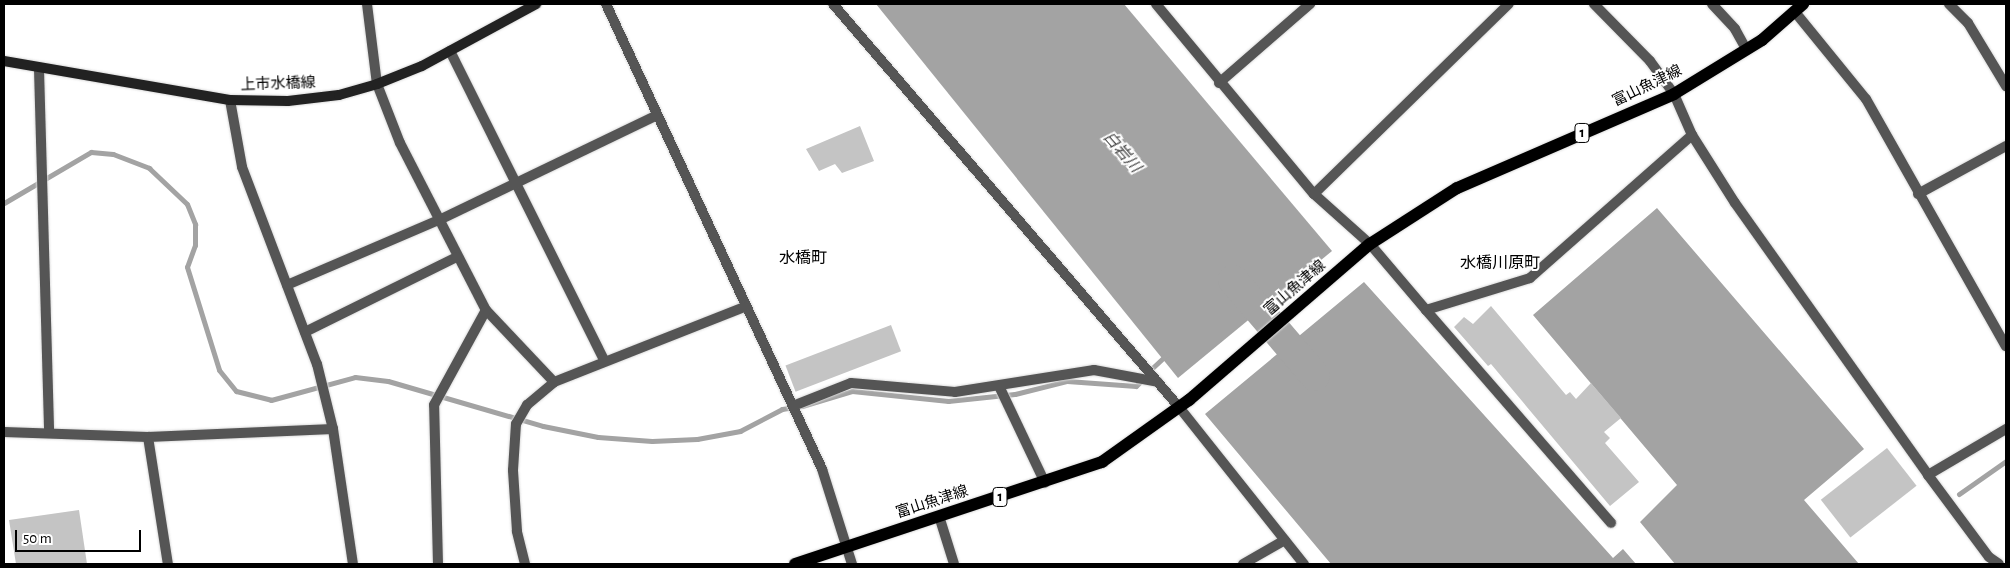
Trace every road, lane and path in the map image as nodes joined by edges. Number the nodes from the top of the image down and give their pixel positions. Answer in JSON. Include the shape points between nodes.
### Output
{"nodes":[{"id":1,"x":367,"y":4,"type":"edge"},
{"id":2,"x":536,"y":4,"type":"edge"},
{"id":3,"x":606,"y":4,"type":"edge"},
{"id":4,"x":833,"y":4,"type":"edge"},
{"id":5,"x":1156,"y":4,"type":"edge"},
{"id":6,"x":1310,"y":4,"type":"edge"},
{"id":7,"x":1509,"y":4,"type":"edge"},
{"id":8,"x":1594,"y":4,"type":"edge"},
{"id":9,"x":1712,"y":4,"type":"edge"},
{"id":10,"x":1949,"y":4,"type":"edge"},
{"id":11,"x":1799,"y":8,"type":"edge"},
{"id":12,"x":1746,"y":50,"type":"junction"},
{"id":13,"x":450,"y":51,"type":"junction"},
{"id":14,"x":4,"y":61,"type":"edge"},
{"id":15,"x":39,"y":69,"type":"junction"},
{"id":16,"x":1219,"y":82,"type":"junction"},
{"id":17,"x":377,"y":84,"type":"junction"},
{"id":18,"x":2006,"y":86,"type":"edge"},
{"id":19,"x":1674,"y":94,"type":"junction"},
{"id":20,"x":230,"y":100,"type":"junction"},
{"id":21,"x":657,"y":115,"type":"junction"},
{"id":22,"x":1692,"y":135,"type":"junction"},
{"id":23,"x":2006,"y":146,"type":"edge"},
{"id":24,"x":515,"y":181,"type":"junction"},
{"id":25,"x":1314,"y":194,"type":"junction"},
{"id":26,"x":1918,"y":194,"type":"junction"},
{"id":27,"x":439,"y":220,"type":"junction"},
{"id":28,"x":1370,"y":244,"type":"junction"},
{"id":29,"x":457,"y":257,"type":"junction"},
{"id":30,"x":287,"y":285,"type":"junction"},
{"id":31,"x":744,"y":306,"type":"junction"},
{"id":32,"x":486,"y":310,"type":"junction"},
{"id":33,"x":1426,"y":310,"type":"junction"},
{"id":34,"x":305,"y":332,"type":"junction"},
{"id":35,"x":2006,"y":346,"type":"edge"},
{"id":36,"x":604,"y":360,"type":"junction"},
{"id":37,"x":554,"y":382,"type":"junction"},
{"id":38,"x":1158,"y":382,"type":"junction"},
{"id":39,"x":999,"y":386,"type":"junction"},
{"id":40,"x":1184,"y":403,"type":"junction"},
{"id":41,"x":794,"y":406,"type":"junction"},
{"id":42,"x":333,"y":428,"type":"junction"},
{"id":43,"x":2006,"y":429,"type":"edge"},
{"id":44,"x":4,"y":432,"type":"edge"},
{"id":45,"x":49,"y":432,"type":"junction"},
{"id":46,"x":148,"y":437,"type":"junction"},
{"id":47,"x":1928,"y":475,"type":"junction"},
{"id":48,"x":1045,"y":483,"type":"junction"},
{"id":49,"x":940,"y":516,"type":"junction"},
{"id":50,"x":1611,"y":522,"type":"dead end"},
{"id":51,"x":1285,"y":540,"type":"junction"},
{"id":52,"x":847,"y":548,"type":"junction"},
{"id":53,"x":168,"y":564,"type":"edge"},
{"id":54,"x":353,"y":564,"type":"edge"},
{"id":55,"x":438,"y":564,"type":"edge"},
{"id":56,"x":525,"y":564,"type":"edge"},
{"id":57,"x":796,"y":564,"type":"edge"},
{"id":58,"x":852,"y":564,"type":"edge"},
{"id":59,"x":954,"y":564,"type":"edge"},
{"id":60,"x":1243,"y":564,"type":"edge"},
{"id":61,"x":1304,"y":564,"type":"edge"},
{"id":62,"x":2000,"y":564,"type":"edge"}],
"edges":[{"from":1,"to":17,"type":"street"},
{"from":2,"to":13,"type":"main road","name":"上市水橋線"},
{"from":3,"to":21,"type":"street"},
{"from":4,"to":38,"type":"street"},
{"from":5,"to":16,"type":"street"},
{"from":6,"to":16,"type":"street"},
{"from":7,"to":25,"type":"street"},
{"from":8,"to":19,"type":"street","via":[[1650,61]]},
{"from":9,"to":12,"type":"street","via":[[1735,29]]},
{"from":10,"to":18,"type":"street","via":[[1968,23]]},
{"from":11,"to":12,"type":"main road","name":"富山魚津線","number":"1"},
{"from":11,"to":26,"type":"street","via":[[1866,99]]},
{"from":12,"to":19,"type":"main road","name":"富山魚津線","number":"1"},
{"from":13,"to":17,"type":"main road","name":"上市水橋線"},
{"from":13,"to":24,"type":"street"},
{"from":14,"to":15,"type":"main road","name":"上市水橋線"},
{"from":15,"to":20,"type":"main road","name":"上市水橋線"},
{"from":15,"to":45,"type":"street"},
{"from":16,"to":25,"type":"street"},
{"from":17,"to":20,"type":"main road","name":"上市水橋線","via":[[338,95],[288,102]]},
{"from":17,"to":27,"type":"street","via":[[400,143]]},
{"from":19,"to":22,"type":"street"},
{"from":19,"to":28,"type":"main road","name":"富山魚津線","number":"1","via":[[1457,188]]},
{"from":20,"to":30,"type":"street","via":[[242,167]]},
{"from":21,"to":24,"type":"street"},
{"from":21,"to":31,"type":"street"},
{"from":22,"to":33,"type":"street","via":[[1530,278]]},
{"from":22,"to":47,"type":"street","via":[[1735,203]]},
{"from":23,"to":26,"type":"street"},
{"from":24,"to":27,"type":"street"},
{"from":24,"to":36,"type":"street"},
{"from":25,"to":28,"type":"street"},
{"from":26,"to":35,"type":"street"},
{"from":27,"to":29,"type":"street"},
{"from":27,"to":30,"type":"street"},
{"from":28,"to":33,"type":"street"},
{"from":28,"to":40,"type":"main road","name":"富山魚津線","number":"1"},
{"from":29,"to":32,"type":"street"},
{"from":29,"to":34,"type":"street"},
{"from":30,"to":34,"type":"street"},
{"from":31,"to":36,"type":"street"},
{"from":31,"to":41,"type":"street"},
{"from":32,"to":37,"type":"street"},
{"from":32,"to":55,"type":"street","via":[[434,405]]},
{"from":33,"to":50,"type":"street"},
{"from":34,"to":42,"type":"street","via":[[318,364]]},
{"from":36,"to":37,"type":"street"},
{"from":37,"to":56,"type":"street","via":[[527,405],[516,424],[513,470],[517,531]]},
{"from":38,"to":39,"type":"street","via":[[1094,370]]},
{"from":38,"to":40,"type":"street"},
{"from":39,"to":41,"type":"street","via":[[955,392],[851,382]]},
{"from":39,"to":48,"type":"street"},
{"from":40,"to":48,"type":"main road","name":"富山魚津線","number":"1","via":[[1102,462]]},
{"from":40,"to":51,"type":"street"},
{"from":41,"to":52,"type":"street","via":[[822,469]]},
{"from":42,"to":46,"type":"street"},
{"from":42,"to":54,"type":"street"},
{"from":43,"to":47,"type":"street"},
{"from":44,"to":45,"type":"street"},
{"from":45,"to":46,"type":"street"},
{"from":46,"to":53,"type":"street"},
{"from":47,"to":62,"type":"street","via":[[1989,557]]},
{"from":48,"to":49,"type":"main road","name":"富山魚津線","number":"1"},
{"from":49,"to":52,"type":"main road","name":"富山魚津線","number":"1"},
{"from":49,"to":59,"type":"street"},
{"from":51,"to":60,"type":"street"},
{"from":51,"to":61,"type":"street"},
{"from":52,"to":57,"type":"main road","name":"富山魚津線","number":"1"},
{"from":52,"to":58,"type":"street"}]}
